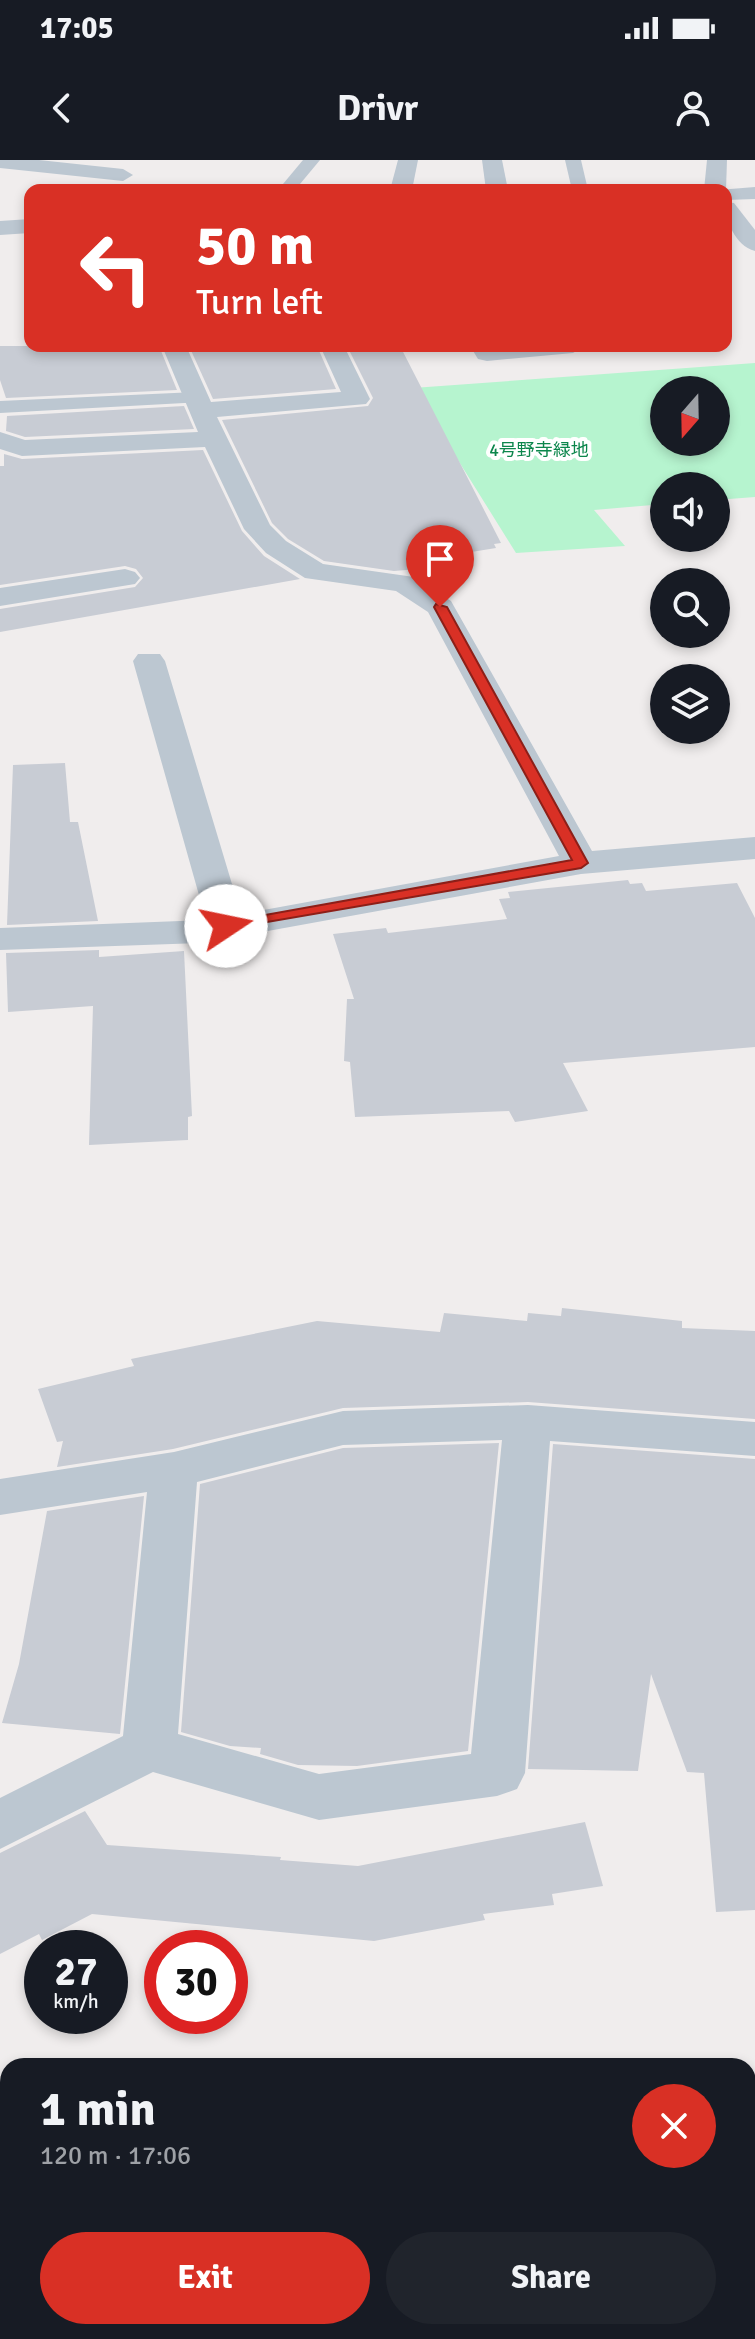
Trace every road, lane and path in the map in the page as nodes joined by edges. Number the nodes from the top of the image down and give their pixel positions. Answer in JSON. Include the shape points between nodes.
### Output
{"nodes":[{"id":1,"x":312,"y":160,"type":"edge"},
{"id":2,"x":408,"y":160,"type":"edge"},
{"id":3,"x":492,"y":160,"type":"edge"},
{"id":4,"x":573,"y":160,"type":"edge"},
{"id":5,"x":717,"y":160,"type":"edge"},
{"id":6,"x":0,"y":162,"type":"edge"},
{"id":7,"x":146,"y":165,"type":"dead end"},
{"id":8,"x":123,"y":175,"type":"junction"},
{"id":9,"x":112,"y":184,"type":"edge"},
{"id":10,"x":291,"y":184,"type":"edge"},
{"id":11,"x":402,"y":184,"type":"edge"},
{"id":12,"x":496,"y":184,"type":"edge"},
{"id":13,"x":579,"y":184,"type":"edge"},
{"id":14,"x":715,"y":184,"type":"edge"},
{"id":15,"x":755,"y":193,"type":"edge"},
{"id":16,"x":732,"y":194,"type":"edge"},
{"id":17,"x":732,"y":215,"type":"edge"},
{"id":18,"x":24,"y":226,"type":"edge"},
{"id":19,"x":0,"y":228,"type":"edge"},
{"id":20,"x":755,"y":244,"type":"edge"},
{"id":21,"x":177,"y":352,"type":"edge"},
{"id":22,"x":335,"y":352,"type":"edge"},
{"id":23,"x":486,"y":352,"type":"edge"},
{"id":24,"x":508,"y":352,"type":"edge"},
{"id":25,"x":199,"y":404,"type":"junction"},
{"id":26,"x":0,"y":407,"type":"edge"},
{"id":27,"x":214,"y":439,"type":"junction"},
{"id":28,"x":0,"y":440,"type":"edge"},
{"id":29,"x":125,"y":578,"type":"dead end"},
{"id":30,"x":0,"y":597,"type":"edge"},
{"id":31,"x":149,"y":661,"type":"dead end"},
{"id":32,"x":755,"y":848,"type":"edge"},
{"id":33,"x":581,"y":863,"type":"junction"},
{"id":34,"x":226,"y":926,"type":"junction"},
{"id":35,"x":0,"y":939,"type":"edge"},
{"id":36,"x":528,"y":1422,"type":"junction"},
{"id":37,"x":755,"y":1439,"type":"edge"},
{"id":38,"x":174,"y":1470,"type":"junction"},
{"id":39,"x":0,"y":1497,"type":"edge"},
{"id":40,"x":149,"y":1748,"type":"junction"},
{"id":41,"x":0,"y":1825,"type":"edge"}],
"edges":[{"from":1,"to":10,"type":"lane"},
{"from":2,"to":11,"type":"street"},
{"from":3,"to":12,"type":"street"},
{"from":4,"to":13,"type":"lane"},
{"from":5,"to":14,"type":"street"},
{"from":6,"to":8,"type":"street"},
{"from":7,"to":8,"type":"street"},
{"from":8,"to":9,"type":"street"},
{"from":15,"to":16,"type":"street"},
{"from":17,"to":20,"type":"street"},
{"from":18,"to":19,"type":"street"},
{"from":21,"to":25,"type":"street"},
{"from":22,"to":25,"type":"street","via":[[357,399]]},
{"from":23,"to":24,"type":"street"},
{"from":25,"to":26,"type":"lane"},
{"from":25,"to":27,"type":"street"},
{"from":27,"to":28,"type":"street","via":[[22,448]]},
{"from":27,"to":33,"type":"street","via":[[258,529],[276,547],[315,572],[404,583],[440,607]]},
{"from":29,"to":30,"type":"street"},
{"from":31,"to":34,"type":"street"},
{"from":32,"to":33,"type":"street"},
{"from":33,"to":34,"type":"street"},
{"from":34,"to":35,"type":"street","via":[[201,932]]},
{"from":36,"to":37,"type":"street"},
{"from":36,"to":38,"type":"street","via":[[343,1428]]},
{"from":36,"to":40,"type":"street","via":[[497,1773],[319,1797]]},
{"from":38,"to":39,"type":"street"},
{"from":38,"to":40,"type":"street"},
{"from":40,"to":41,"type":"street"}]}
